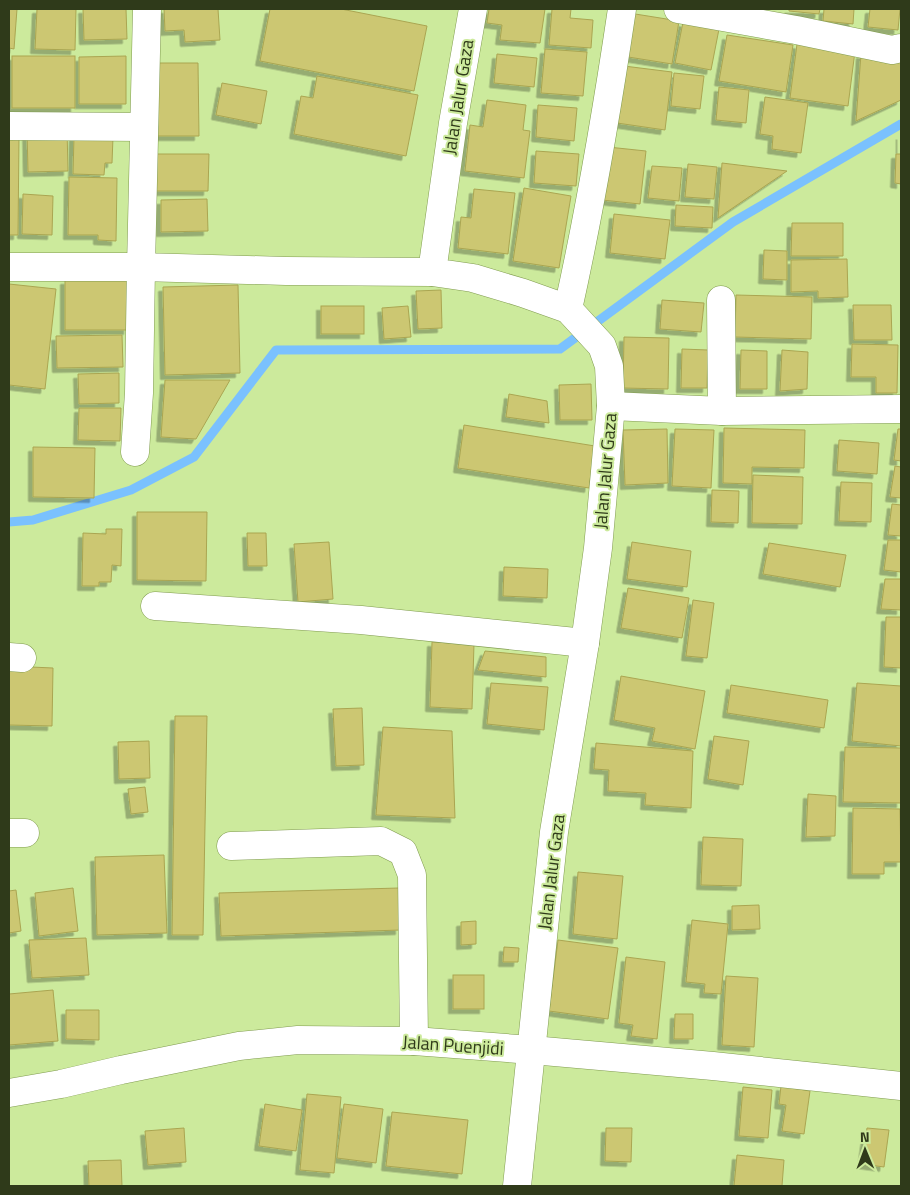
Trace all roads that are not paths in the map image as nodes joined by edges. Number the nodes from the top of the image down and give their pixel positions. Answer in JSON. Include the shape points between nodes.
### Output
{"nodes":[{"id":1,"x":147,"y":9,"type":"edge"},
{"id":2,"x":473,"y":9,"type":"edge"},
{"id":3,"x":622,"y":9,"type":"edge"},
{"id":4,"x":678,"y":9,"type":"edge"},
{"id":5,"x":901,"y":48,"type":"edge"},
{"id":6,"x":9,"y":126,"type":"edge"},
{"id":7,"x":144,"y":127,"type":"junction"},
{"id":8,"x":9,"y":267,"type":"edge"},
{"id":9,"x":141,"y":267,"type":"junction"},
{"id":10,"x":432,"y":272,"type":"junction"},
{"id":11,"x":721,"y":300,"type":"dead end"},
{"id":12,"x":575,"y":316,"type":"junction"},
{"id":13,"x":611,"y":406,"type":"junction"},
{"id":14,"x":901,"y":409,"type":"edge"},
{"id":15,"x":722,"y":411,"type":"junction"},
{"id":16,"x":135,"y":452,"type":"dead end"},
{"id":17,"x":155,"y":606,"type":"dead end"},
{"id":18,"x":585,"y":643,"type":"junction"},
{"id":19,"x":231,"y":846,"type":"dead end"},
{"id":20,"x":414,"y":1041,"type":"junction"},
{"id":21,"x":532,"y":1050,"type":"junction"},
{"id":22,"x":901,"y":1086,"type":"edge"},
{"id":23,"x":9,"y":1093,"type":"edge"},
{"id":24,"x":516,"y":1186,"type":"edge"}],
"edges":[{"from":1,"to":7,"type":"street"},
{"from":2,"to":10,"type":"street","name":"Jalan Jalur Gaza"},
{"from":3,"to":12,"type":"street","via":[[586,227]]},
{"from":4,"to":5,"type":"street","via":[[892,50]]},
{"from":6,"to":7,"type":"street"},
{"from":7,"to":9,"type":"street"},
{"from":8,"to":9,"type":"street"},
{"from":9,"to":10,"type":"street"},
{"from":9,"to":16,"type":"street"},
{"from":10,"to":12,"type":"street","name":"Jalan Jalur Gaza","via":[[473,278],[523,293]]},
{"from":11,"to":15,"type":"street"},
{"from":12,"to":13,"type":"street","name":"Jalan Jalur Gaza","via":[[602,346],[610,366]]},
{"from":13,"to":15,"type":"street"},
{"from":13,"to":18,"type":"street","name":"Jalan Jalur Gaza","via":[[598,548]]},
{"from":14,"to":15,"type":"street"},
{"from":17,"to":18,"type":"street","via":[[361,620]]},
{"from":18,"to":21,"type":"street","name":"Jalan Jalur Gaza","via":[[554,832]]},
{"from":19,"to":20,"type":"street","via":[[381,841],[403,852],[412,875]]},
{"from":20,"to":21,"type":"street","name":"Jalan Puenjidi"},
{"from":20,"to":23,"type":"street","name":"Jalan Puenjidi","via":[[298,1040],[239,1046]]},
{"from":21,"to":22,"type":"street","name":"Jalan Puenjidi"},
{"from":21,"to":24,"type":"street","name":"Jalan Jalur Gaza"}]}
